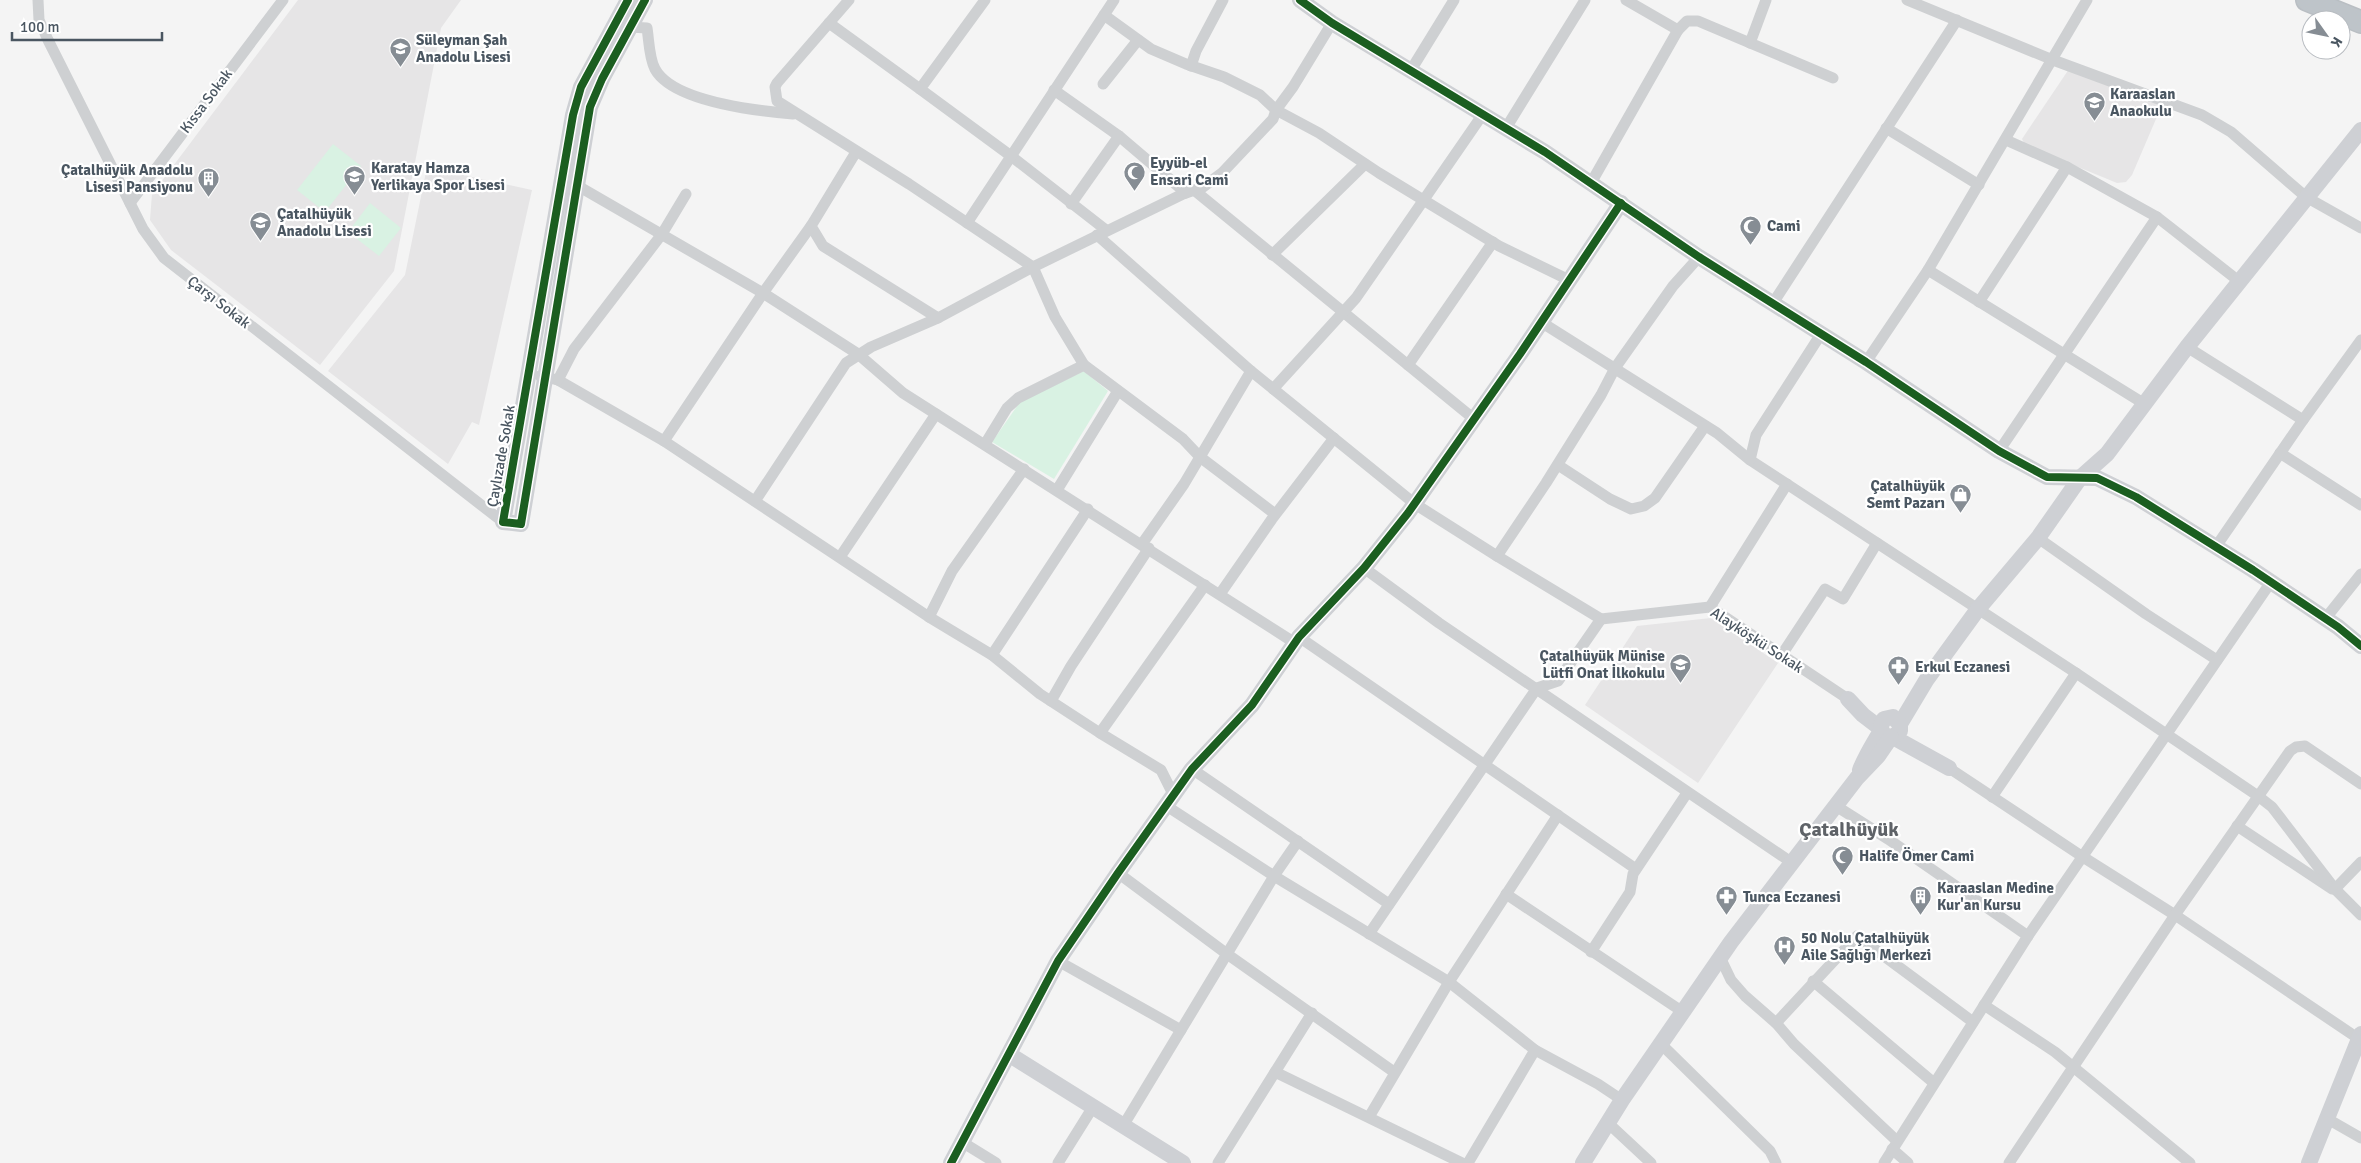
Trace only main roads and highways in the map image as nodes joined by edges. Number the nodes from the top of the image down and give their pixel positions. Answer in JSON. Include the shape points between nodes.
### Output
{"nodes":[{"id":1,"x":2307,"y":0,"type":"edge"},
{"id":2,"x":2361,"y":22,"type":"edge"}],
"edges":[{"from":1,"to":2,"type":"highway"}]}
